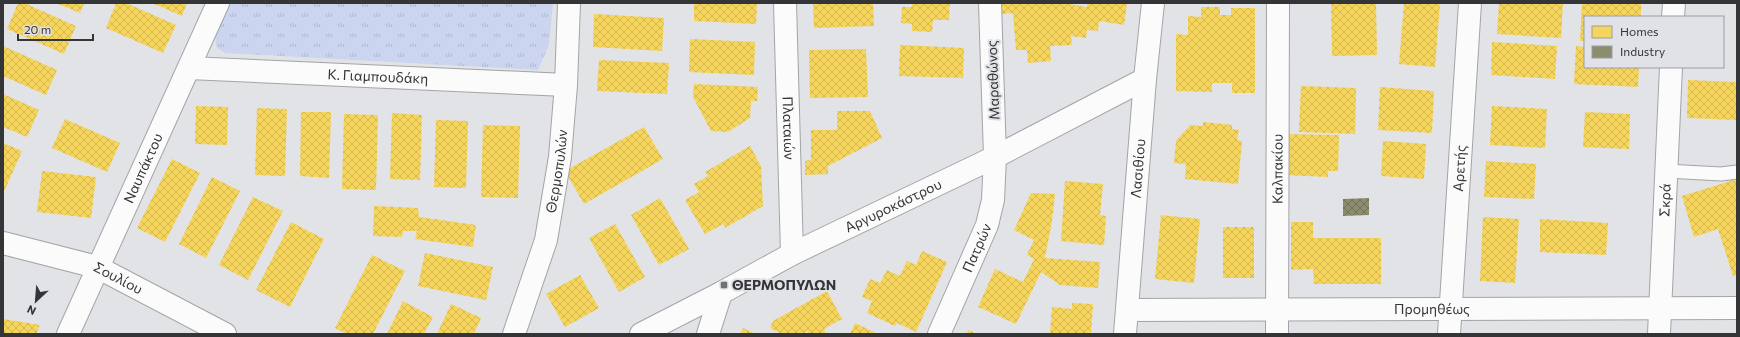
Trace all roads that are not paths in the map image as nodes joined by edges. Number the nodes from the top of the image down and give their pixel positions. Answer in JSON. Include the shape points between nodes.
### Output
{"nodes":[{"id":1,"x":218,"y":3,"type":"edge"},
{"id":2,"x":569,"y":3,"type":"edge"},
{"id":3,"x":785,"y":3,"type":"edge"},
{"id":4,"x":990,"y":3,"type":"edge"},
{"id":5,"x":1153,"y":3,"type":"edge"},
{"id":6,"x":1278,"y":3,"type":"edge"},
{"id":7,"x":1470,"y":3,"type":"edge"},
{"id":8,"x":1674,"y":3,"type":"edge"},
{"id":9,"x":1674,"y":16,"type":"edge"},
{"id":10,"x":189,"y":68,"type":"junction"},
{"id":11,"x":1671,"y":68,"type":"edge"},
{"id":12,"x":1145,"y":79,"type":"junction"},
{"id":13,"x":566,"y":85,"type":"junction"},
{"id":14,"x":995,"y":157,"type":"junction"},
{"id":15,"x":1666,"y":171,"type":"junction"},
{"id":16,"x":1737,"y":172,"type":"edge"},
{"id":17,"x":3,"y":243,"type":"edge"},
{"id":18,"x":792,"y":254,"type":"junction"},
{"id":19,"x":98,"y":267,"type":"junction"},
{"id":20,"x":721,"y":293,"type":"junction"},
{"id":21,"x":1659,"y":308,"type":"junction"},
{"id":22,"x":1737,"y":308,"type":"edge"},
{"id":23,"x":1277,"y":309,"type":"junction"},
{"id":24,"x":1450,"y":309,"type":"junction"},
{"id":25,"x":1127,"y":310,"type":"junction"},
{"id":26,"x":68,"y":334,"type":"edge"},
{"id":27,"x":225,"y":334,"type":"edge"},
{"id":28,"x":514,"y":334,"type":"edge"},
{"id":29,"x":641,"y":334,"type":"edge"},
{"id":30,"x":708,"y":334,"type":"edge"},
{"id":31,"x":939,"y":334,"type":"edge"},
{"id":32,"x":1125,"y":334,"type":"edge"},
{"id":33,"x":1277,"y":334,"type":"edge"},
{"id":34,"x":1449,"y":334,"type":"edge"},
{"id":35,"x":1659,"y":334,"type":"edge"}],
"edges":[{"from":1,"to":10,"type":"street","name":"Ναυπάκτου"},
{"from":2,"to":13,"type":"street","name":"Θερμοπυλών"},
{"from":3,"to":18,"type":"street","name":"Πλαταιών"},
{"from":4,"to":14,"type":"street","name":"Μαραθώνος"},
{"from":5,"to":12,"type":"street","name":"Λασιθίου"},
{"from":6,"to":23,"type":"street","name":"Καλπακίου"},
{"from":7,"to":24,"type":"street","name":"Αρετής"},
{"from":8,"to":9,"type":"street"},
{"from":10,"to":13,"type":"street","name":"Κ. Γιαμπουδάκη"},
{"from":10,"to":19,"type":"street","name":"Ναυπάκτου"},
{"from":11,"to":15,"type":"street","name":"Σκρά"},
{"from":12,"to":14,"type":"street","name":"Αργυροκάστρου"},
{"from":12,"to":25,"type":"street","name":"Λασιθίου"},
{"from":13,"to":28,"type":"street","name":"Θερμοπυλών","via":[[560,157],[546,240]]},
{"from":14,"to":18,"type":"street","name":"Αργυροκάστρου"},
{"from":14,"to":31,"type":"street","name":"Πατρών","via":[[993,200],[987,225]]},
{"from":15,"to":16,"type":"lane","via":[[1721,174]]},
{"from":15,"to":21,"type":"street","name":"Σκρά"},
{"from":17,"to":19,"type":"street","name":"Σουλίου"},
{"from":18,"to":20,"type":"street","name":"Αργυροκάστρου"},
{"from":19,"to":26,"type":"street","name":"Ναυπάκτου"},
{"from":19,"to":27,"type":"street","name":"Σουλίου"},
{"from":20,"to":29,"type":"street","name":"Αργυροκάστρου"},
{"from":20,"to":30,"type":"street"},
{"from":21,"to":22,"type":"street","name":"Προμηθέως"},
{"from":21,"to":24,"type":"street","name":"Προμηθέως"},
{"from":21,"to":35,"type":"street","name":"Σκρά"},
{"from":23,"to":24,"type":"street","name":"Προμηθέως"},
{"from":23,"to":25,"type":"street","name":"Προμηθέως"},
{"from":23,"to":33,"type":"street","name":"Καλπακίου"},
{"from":24,"to":34,"type":"street","name":"Αρετής"},
{"from":25,"to":32,"type":"street","name":"Λασιθίου"}]}
